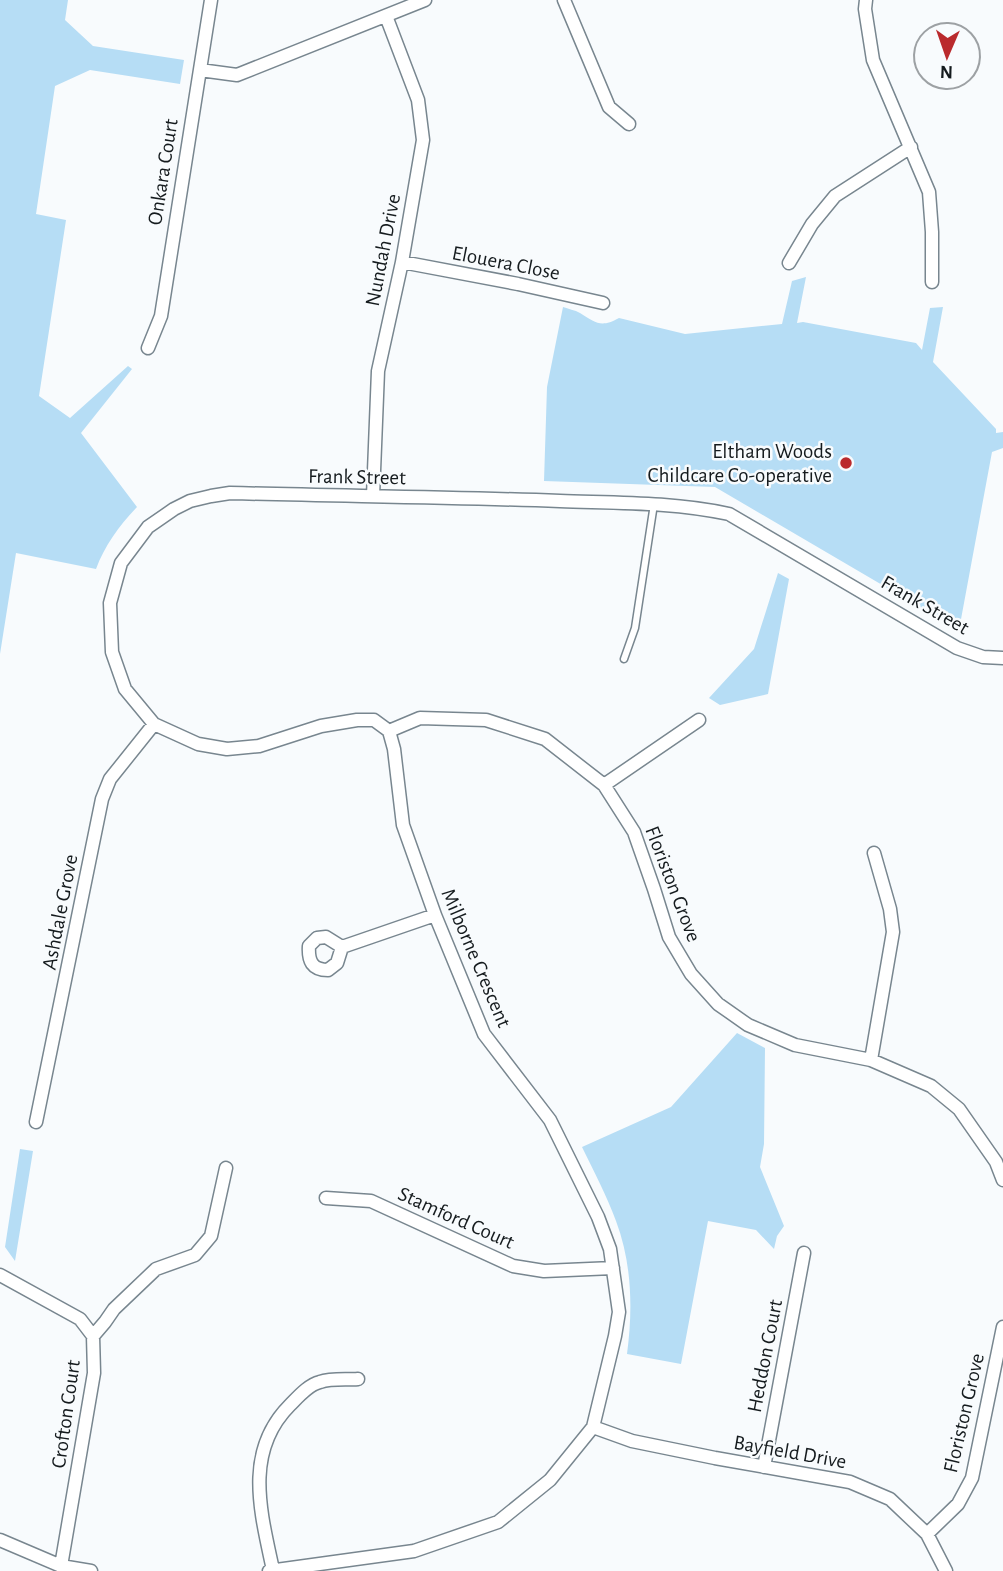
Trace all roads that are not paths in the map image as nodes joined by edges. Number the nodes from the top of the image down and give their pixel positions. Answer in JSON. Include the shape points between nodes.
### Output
{"nodes":[{"id":1,"x":211,"y":0,"type":"edge"},
{"id":2,"x":425,"y":0,"type":"edge"},
{"id":3,"x":564,"y":0,"type":"edge"},
{"id":4,"x":866,"y":0,"type":"edge"},
{"id":5,"x":386,"y":16,"type":"junction"},
{"id":6,"x":200,"y":69,"type":"junction"},
{"id":7,"x":629,"y":124,"type":"dead end"},
{"id":8,"x":911,"y":148,"type":"junction"},
{"id":9,"x":402,"y":262,"type":"junction"},
{"id":10,"x":789,"y":263,"type":"dead end"},
{"id":11,"x":932,"y":282,"type":"dead end"},
{"id":12,"x":603,"y":303,"type":"dead end"},
{"id":13,"x":148,"y":348,"type":"dead end"},
{"id":14,"x":373,"y":496,"type":"junction"},
{"id":15,"x":654,"y":504,"type":"junction"},
{"id":16,"x":1003,"y":658,"type":"edge"},
{"id":17,"x":624,"y":659,"type":"dead end"},
{"id":18,"x":699,"y":720,"type":"dead end"},
{"id":19,"x":154,"y":724,"type":"junction"},
{"id":20,"x":389,"y":731,"type":"junction"},
{"id":21,"x":604,"y":785,"type":"junction"},
{"id":22,"x":874,"y":853,"type":"dead end"},
{"id":23,"x":435,"y":915,"type":"junction"},
{"id":24,"x":342,"y":947,"type":"dead end"},
{"id":25,"x":871,"y":1060,"type":"junction"},
{"id":26,"x":36,"y":1122,"type":"dead end"},
{"id":27,"x":1000,"y":1160,"type":"edge"},
{"id":28,"x":226,"y":1168,"type":"dead end"},
{"id":29,"x":1003,"y":1180,"type":"edge"},
{"id":30,"x":326,"y":1198,"type":"dead end"},
{"id":31,"x":804,"y":1253,"type":"dead end"},
{"id":32,"x":612,"y":1268,"type":"junction"},
{"id":33,"x":0,"y":1275,"type":"edge"},
{"id":34,"x":1003,"y":1327,"type":"edge"},
{"id":35,"x":93,"y":1336,"type":"junction"},
{"id":36,"x":358,"y":1379,"type":"dead end"},
{"id":37,"x":593,"y":1427,"type":"junction"},
{"id":38,"x":764,"y":1467,"type":"junction"},
{"id":39,"x":927,"y":1534,"type":"junction"},
{"id":40,"x":0,"y":1540,"type":"edge"},
{"id":41,"x":61,"y":1566,"type":"junction"},
{"id":42,"x":91,"y":1571,"type":"edge"},
{"id":43,"x":271,"y":1571,"type":"edge"},
{"id":44,"x":946,"y":1571,"type":"edge"}],
"edges":[{"from":1,"to":6,"type":"street","name":"Onkara Court"},
{"from":2,"to":5,"type":"street"},
{"from":3,"to":7,"type":"street","via":[[609,107]]},
{"from":4,"to":8,"type":"street","via":[[873,60]]},
{"from":5,"to":6,"type":"street","via":[[237,75]]},
{"from":5,"to":9,"type":"street","name":"Nundah Drive","via":[[418,100],[423,140]]},
{"from":6,"to":13,"type":"street","name":"Onkara Court","via":[[161,316]]},
{"from":8,"to":10,"type":"street","via":[[835,196]]},
{"from":8,"to":11,"type":"street","via":[[929,192]]},
{"from":9,"to":12,"type":"street","name":"Elouera Close"},
{"from":9,"to":14,"type":"street","name":"Nundah Drive","via":[[378,371]]},
{"from":14,"to":15,"type":"street","name":"Frank Street"},
{"from":14,"to":19,"type":"street","name":"Frank Street","via":[[230,493],[190,501],[148,527],[121,563],[110,603],[111,652],[125,689]]},
{"from":15,"to":16,"type":"street","name":"Frank Street","via":[[729,514],[957,648]]},
{"from":15,"to":17,"type":"lane","via":[[635,628]]},
{"from":18,"to":21,"type":"street"},
{"from":19,"to":20,"type":"street","name":"Frank Street","via":[[198,744],[227,749],[258,746],[321,726],[358,720],[374,720]]},
{"from":19,"to":26,"type":"street","name":"Ashdale Grove","via":[[110,779],[102,799]]},
{"from":20,"to":21,"type":"street","name":"Floriston Grove","via":[[420,718],[486,720],[545,739]]},
{"from":20,"to":23,"type":"street","name":"Milborne Crescent","via":[[403,825]]},
{"from":21,"to":25,"type":"street","name":"Floriston Grove","via":[[634,832],[669,937],[691,974],[718,1003],[748,1025],[795,1045]]},
{"from":22,"to":25,"type":"street","via":[[893,932]]},
{"from":23,"to":24,"type":"street"},
{"from":23,"to":32,"type":"street","name":"Milborne Crescent","via":[[484,1034],[550,1120],[598,1217]]},
{"from":25,"to":27,"type":"street","name":"Floriston Grove","via":[[932,1086],[959,1109]]},
{"from":27,"to":29,"type":"street","name":"Floriston Grove"},
{"from":28,"to":35,"type":"street","via":[[211,1236],[195,1255],[156,1269]]},
{"from":30,"to":32,"type":"street","name":"Stamford Court","via":[[371,1201],[513,1266],[544,1271]]},
{"from":31,"to":38,"type":"street","name":"Heddon Court"},
{"from":32,"to":37,"type":"street","name":"Milborne Crescent","via":[[619,1312]]},
{"from":33,"to":35,"type":"street","name":"Crofton Court","via":[[80,1319]]},
{"from":34,"to":39,"type":"street","name":"Floriston Grove","via":[[972,1478],[958,1503]]},
{"from":35,"to":41,"type":"street","name":"Crofton Court","via":[[94,1373]]},
{"from":36,"to":43,"type":"street","via":[[319,1382],[276,1418],[262,1453],[258,1484]]},
{"from":37,"to":38,"type":"street","name":"Bayfield Drive","via":[[632,1441]]},
{"from":37,"to":43,"type":"street","name":"Milborne Crescent","via":[[550,1480],[498,1522],[414,1551]]},
{"from":38,"to":39,"type":"street","name":"Bayfield Drive","via":[[850,1482],[890,1499]]},
{"from":39,"to":44,"type":"street","name":"Bayfield Drive"},
{"from":40,"to":41,"type":"street"},
{"from":41,"to":42,"type":"street"}]}
